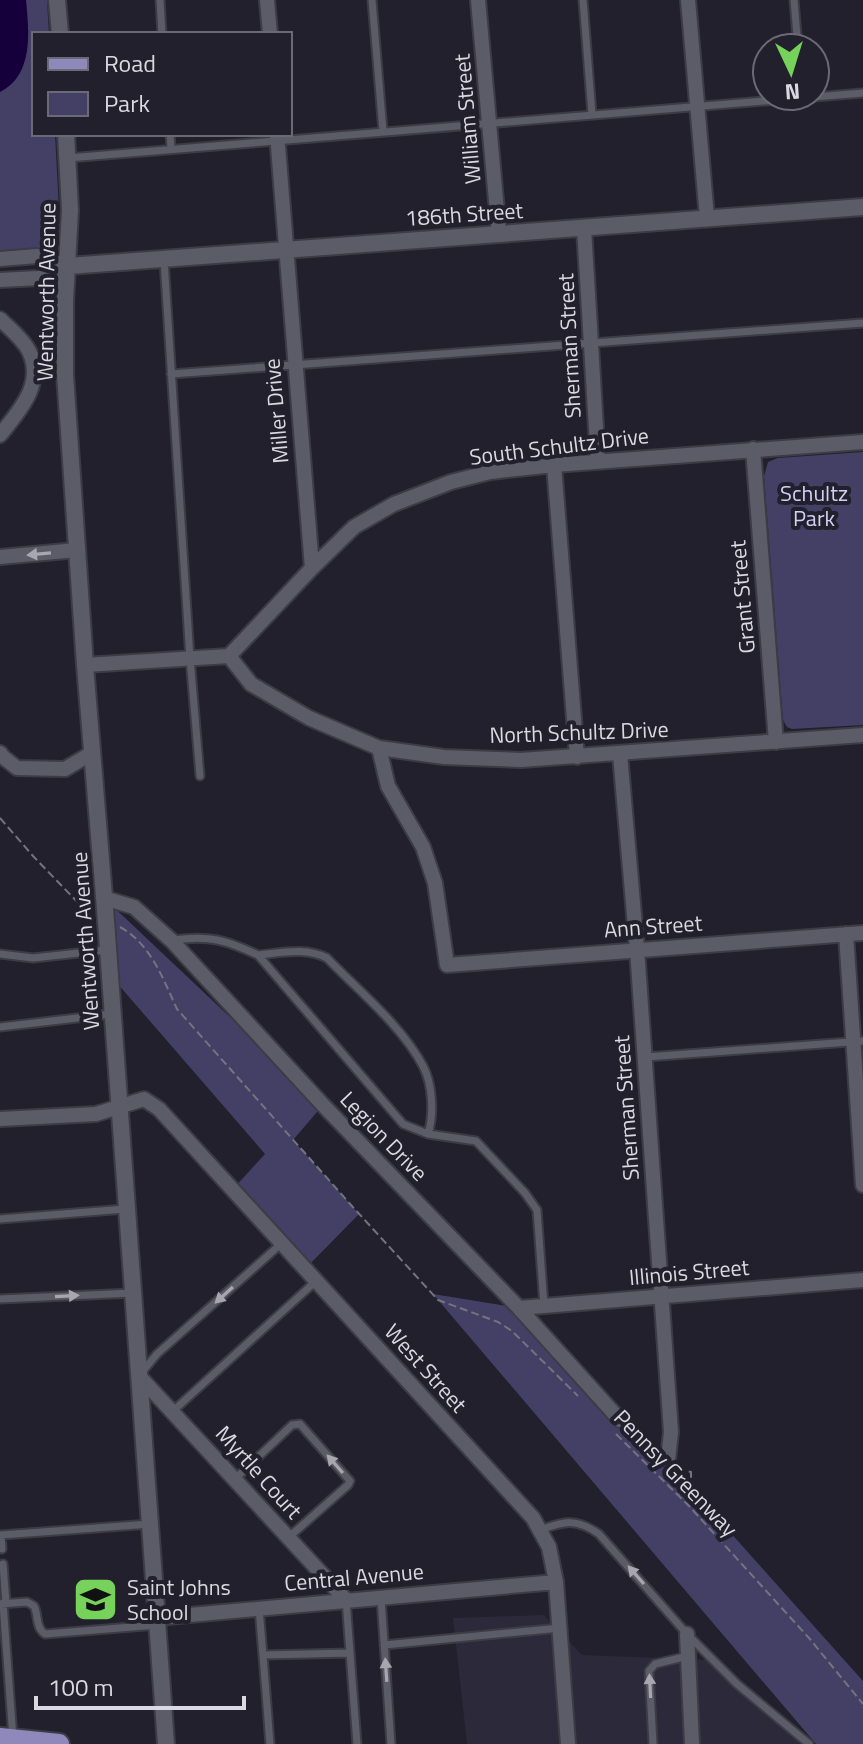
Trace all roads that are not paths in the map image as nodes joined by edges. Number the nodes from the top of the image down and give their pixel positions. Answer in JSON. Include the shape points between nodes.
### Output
{"nodes":[{"id":1,"x":57,"y":0,"type":"edge"},
{"id":2,"x":160,"y":0,"type":"edge"},
{"id":3,"x":267,"y":0,"type":"edge"},
{"id":4,"x":372,"y":0,"type":"edge"},
{"id":5,"x":478,"y":0,"type":"edge"},
{"id":6,"x":583,"y":0,"type":"edge"},
{"id":7,"x":688,"y":0,"type":"edge"},
{"id":8,"x":794,"y":0,"type":"edge"},
{"id":9,"x":60,"y":32,"type":"edge"},
{"id":10,"x":162,"y":32,"type":"edge"},
{"id":11,"x":270,"y":32,"type":"edge"},
{"id":12,"x":797,"y":32,"type":"edge"},
{"id":13,"x":863,"y":93,"type":"edge"},
{"id":14,"x":831,"y":95,"type":"edge"},
{"id":15,"x":751,"y":101,"type":"edge"},
{"id":16,"x":697,"y":106,"type":"junction"},
{"id":17,"x":592,"y":114,"type":"junction"},
{"id":18,"x":489,"y":123,"type":"junction"},
{"id":19,"x":383,"y":131,"type":"junction"},
{"id":20,"x":66,"y":136,"type":"edge"},
{"id":21,"x":170,"y":136,"type":"edge"},
{"id":22,"x":277,"y":137,"type":"edge"},
{"id":23,"x":171,"y":149,"type":"junction"},
{"id":24,"x":67,"y":158,"type":"junction"},
{"id":25,"x":863,"y":207,"type":"edge"},
{"id":26,"x":707,"y":218,"type":"junction"},
{"id":27,"x":584,"y":228,"type":"junction"},
{"id":28,"x":499,"y":234,"type":"junction"},
{"id":29,"x":285,"y":250,"type":"junction"},
{"id":30,"x":0,"y":259,"type":"edge"},
{"id":31,"x":164,"y":259,"type":"junction"},
{"id":32,"x":68,"y":266,"type":"junction"},
{"id":33,"x":0,"y":280,"type":"edge"},
{"id":34,"x":0,"y":319,"type":"edge"},
{"id":35,"x":863,"y":323,"type":"edge"},
{"id":36,"x":591,"y":343,"type":"junction"},
{"id":37,"x":295,"y":365,"type":"junction"},
{"id":38,"x":171,"y":374,"type":"junction"},
{"id":39,"x":0,"y":435,"type":"edge"},
{"id":40,"x":863,"y":442,"type":"edge"},
{"id":41,"x":753,"y":449,"type":"junction"},
{"id":42,"x":598,"y":461,"type":"junction"},
{"id":43,"x":554,"y":465,"type":"junction"},
{"id":44,"x":77,"y":550,"type":"junction"},
{"id":45,"x":0,"y":557,"type":"edge"},
{"id":46,"x":312,"y":568,"type":"junction"},
{"id":47,"x":229,"y":656,"type":"junction"},
{"id":48,"x":190,"y":658,"type":"junction"},
{"id":49,"x":85,"y":665,"type":"junction"},
{"id":50,"x":863,"y":735,"type":"edge"},
{"id":51,"x":776,"y":742,"type":"junction"},
{"id":52,"x":379,"y":748,"type":"junction"},
{"id":53,"x":0,"y":753,"type":"edge"},
{"id":54,"x":92,"y":753,"type":"junction"},
{"id":55,"x":620,"y":754,"type":"junction"},
{"id":56,"x":577,"y":757,"type":"junction"},
{"id":57,"x":65,"y":769,"type":"junction"},
{"id":58,"x":200,"y":776,"type":"dead end"},
{"id":59,"x":95,"y":780,"type":"junction"},
{"id":60,"x":104,"y":898,"type":"junction"},
{"id":61,"x":863,"y":933,"type":"edge"},
{"id":62,"x":846,"y":934,"type":"junction"},
{"id":63,"x":172,"y":941,"type":"junction"},
{"id":64,"x":637,"y":949,"type":"junction"},
{"id":65,"x":108,"y":950,"type":"junction"},
{"id":66,"x":0,"y":954,"type":"edge"},
{"id":67,"x":258,"y":955,"type":"junction"},
{"id":68,"x":113,"y":1014,"type":"junction"},
{"id":69,"x":0,"y":1027,"type":"edge"},
{"id":70,"x":858,"y":1041,"type":"edge"},
{"id":71,"x":645,"y":1057,"type":"junction"},
{"id":72,"x":120,"y":1106,"type":"junction"},
{"id":73,"x":0,"y":1119,"type":"edge"},
{"id":74,"x":428,"y":1134,"type":"junction"},
{"id":75,"x":863,"y":1185,"type":"edge"},
{"id":76,"x":127,"y":1209,"type":"junction"},
{"id":77,"x":0,"y":1219,"type":"edge"},
{"id":78,"x":282,"y":1243,"type":"junction"},
{"id":79,"x":863,"y":1280,"type":"edge"},
{"id":80,"x":316,"y":1281,"type":"junction"},
{"id":81,"x":133,"y":1293,"type":"junction"},
{"id":82,"x":662,"y":1296,"type":"junction"},
{"id":83,"x":0,"y":1299,"type":"edge"},
{"id":84,"x":544,"y":1306,"type":"junction"},
{"id":85,"x":519,"y":1308,"type":"junction"},
{"id":86,"x":139,"y":1376,"type":"junction"},
{"id":87,"x":173,"y":1411,"type":"junction"},
{"id":88,"x":616,"y":1425,"type":"road end"},
{"id":89,"x":668,"y":1460,"type":"road end"},
{"id":90,"x":235,"y":1479,"type":"junction"},
{"id":91,"x":150,"y":1524,"type":"junction"},
{"id":92,"x":540,"y":1530,"type":"junction"},
{"id":93,"x":289,"y":1537,"type":"junction"},
{"id":94,"x":2,"y":1549,"type":"edge"},
{"id":95,"x":3,"y":1564,"type":"dead end"},
{"id":96,"x":556,"y":1582,"type":"junction"},
{"id":97,"x":381,"y":1596,"type":"junction"},
{"id":98,"x":346,"y":1600,"type":"junction"},
{"id":99,"x":3,"y":1603,"type":"edge"},
{"id":100,"x":259,"y":1608,"type":"junction"},
{"id":101,"x":157,"y":1622,"type":"junction"},
{"id":102,"x":560,"y":1628,"type":"junction"},
{"id":103,"x":687,"y":1634,"type":"junction"},
{"id":104,"x":384,"y":1645,"type":"junction"},
{"id":105,"x":350,"y":1653,"type":"junction"},
{"id":106,"x":263,"y":1656,"type":"junction"},
{"id":107,"x":688,"y":1656,"type":"junction"},
{"id":108,"x":5,"y":1740,"type":"edge"},
{"id":109,"x":59,"y":1744,"type":"edge"},
{"id":110,"x":166,"y":1744,"type":"edge"},
{"id":111,"x":270,"y":1744,"type":"edge"},
{"id":112,"x":357,"y":1744,"type":"edge"},
{"id":113,"x":391,"y":1744,"type":"edge"},
{"id":114,"x":568,"y":1744,"type":"edge"},
{"id":115,"x":653,"y":1744,"type":"edge"},
{"id":116,"x":692,"y":1744,"type":"edge"},
{"id":117,"x":809,"y":1744,"type":"edge"}],
"edges":[{"from":1,"to":9,"type":"street"},
{"from":2,"to":10,"type":"lane"},
{"from":3,"to":11,"type":"street"},
{"from":4,"to":19,"type":"lane"},
{"from":5,"to":18,"type":"street","name":"William Street"},
{"from":6,"to":17,"type":"lane"},
{"from":7,"to":16,"type":"street"},
{"from":8,"to":12,"type":"lane"},
{"from":13,"to":14,"type":"lane"},
{"from":15,"to":16,"type":"lane"},
{"from":16,"to":17,"type":"lane"},
{"from":16,"to":26,"type":"street"},
{"from":17,"to":18,"type":"lane"},
{"from":18,"to":19,"type":"lane"},
{"from":18,"to":28,"type":"street","name":"William Street"},
{"from":19,"to":22,"type":"lane"},
{"from":20,"to":24,"type":"street","name":"Wentworth Avenue"},
{"from":21,"to":23,"type":"lane"},
{"from":22,"to":23,"type":"lane"},
{"from":22,"to":29,"type":"street","name":"Miller Drive"},
{"from":23,"to":24,"type":"lane"},
{"from":24,"to":32,"type":"street","name":"Wentworth Avenue"},
{"from":25,"to":26,"type":"street","name":"186th Street"},
{"from":26,"to":27,"type":"street","name":"186th Street"},
{"from":27,"to":28,"type":"street","name":"186th Street"},
{"from":27,"to":36,"type":"street","name":"Sherman Street"},
{"from":28,"to":29,"type":"street","name":"186th Street"},
{"from":29,"to":31,"type":"street","name":"186th Street"},
{"from":29,"to":37,"type":"street","name":"Miller Drive"},
{"from":30,"to":32,"type":"street","name":"186th Street","via":[[37,256]]},
{"from":31,"to":32,"type":"street","name":"186th Street"},
{"from":31,"to":38,"type":"lane"},
{"from":32,"to":33,"type":"street","name":"186th Street","via":[[39,278]]},
{"from":32,"to":44,"type":"street","name":"Wentworth Avenue","via":[[65,374]]},
{"from":34,"to":39,"type":"street","via":[[30,352],[35,379],[31,393]]},
{"from":35,"to":36,"type":"lane"},
{"from":36,"to":37,"type":"lane"},
{"from":36,"to":42,"type":"street","name":"Sherman Street"},
{"from":37,"to":38,"type":"lane"},
{"from":37,"to":46,"type":"street","name":"Miller Drive"},
{"from":38,"to":48,"type":"lane"},
{"from":40,"to":41,"type":"street","name":"South Schultz Drive"},
{"from":41,"to":42,"type":"street","name":"South Schultz Drive"},
{"from":41,"to":51,"type":"street","name":"Grant Street"},
{"from":42,"to":43,"type":"street","name":"South Schultz Drive"},
{"from":43,"to":46,"type":"street","name":"South Schultz Drive","via":[[490,472],[394,504],[354,527]]},
{"from":43,"to":56,"type":"street"},
{"from":44,"to":45,"type":"street","one_way":true},
{"from":44,"to":49,"type":"street","name":"Wentworth Avenue"},
{"from":46,"to":47,"type":"street","name":"South Schultz Drive"},
{"from":47,"to":48,"type":"street"},
{"from":47,"to":52,"type":"street","name":"North Schultz Drive","via":[[251,684],[309,718]]},
{"from":48,"to":49,"type":"street"},
{"from":48,"to":58,"type":"lane"},
{"from":49,"to":54,"type":"street","name":"Wentworth Avenue"},
{"from":50,"to":51,"type":"street","name":"North Schultz Drive"},
{"from":51,"to":55,"type":"street","name":"North Schultz Drive"},
{"from":52,"to":56,"type":"street","name":"North Schultz Drive","via":[[444,757]]},
{"from":52,"to":64,"type":"street","name":"Ann Street","via":[[388,786],[423,847],[435,883],[447,965]]},
{"from":53,"to":57,"type":"street","via":[[17,768]]},
{"from":54,"to":57,"type":"street"},
{"from":54,"to":59,"type":"street","name":"Wentworth Avenue"},
{"from":55,"to":56,"type":"street","name":"North Schultz Drive"},
{"from":55,"to":64,"type":"street","name":"Sherman Street"},
{"from":57,"to":59,"type":"street"},
{"from":59,"to":60,"type":"street","name":"Wentworth Avenue"},
{"from":60,"to":63,"type":"street","name":"Legion Drive","via":[[134,907]]},
{"from":60,"to":65,"type":"street","name":"Wentworth Avenue"},
{"from":61,"to":62,"type":"street","name":"Ann Street"},
{"from":62,"to":64,"type":"street","name":"Ann Street"},
{"from":62,"to":70,"type":"street"},
{"from":63,"to":67,"type":"lane","via":[[210,938]]},
{"from":63,"to":85,"type":"street","name":"Legion Drive"},
{"from":64,"to":71,"type":"street","name":"Sherman Street"},
{"from":65,"to":66,"type":"lane","via":[[33,958]]},
{"from":65,"to":68,"type":"street","name":"Wentworth Avenue"},
{"from":67,"to":74,"type":"lane","via":[[403,1124]]},
{"from":67,"to":74,"type":"lane","via":[[299,951],[327,958],[398,1031],[425,1068],[433,1119]]},
{"from":68,"to":69,"type":"lane"},
{"from":68,"to":72,"type":"street","name":"Wentworth Avenue"},
{"from":70,"to":71,"type":"lane"},
{"from":70,"to":75,"type":"street"},
{"from":71,"to":82,"type":"street","name":"Sherman Street"},
{"from":72,"to":73,"type":"street","name":"West Street","via":[[96,1114]]},
{"from":72,"to":76,"type":"street","name":"Wentworth Avenue"},
{"from":72,"to":78,"type":"street","name":"West Street","via":[[144,1099],[159,1109]]},
{"from":74,"to":84,"type":"lane","via":[[476,1141],[537,1210]]},
{"from":76,"to":77,"type":"lane"},
{"from":76,"to":81,"type":"street","name":"Wentworth Avenue"},
{"from":78,"to":80,"type":"street","name":"West Street"},
{"from":78,"to":86,"type":"lane","one_way":true},
{"from":79,"to":82,"type":"street","name":"Illinois Street"},
{"from":80,"to":87,"type":"lane"},
{"from":80,"to":92,"type":"street","name":"West Street"},
{"from":83,"to":81,"type":"lane","one_way":true},
{"from":81,"to":86,"type":"street","name":"Wentworth Avenue"},
{"from":82,"to":84,"type":"street","name":"Illinois Street"},
{"from":82,"to":89,"type":"street","name":"Sherman Street","via":[[671,1432]]},
{"from":84,"to":85,"type":"street","name":"Illinois Street"},
{"from":85,"to":88,"type":"street","name":"Legion Drive"},
{"from":86,"to":87,"type":"street","name":"Myrtle Court"},
{"from":86,"to":91,"type":"street","name":"Wentworth Avenue"},
{"from":87,"to":90,"type":"street","name":"Myrtle Court"},
{"from":90,"to":93,"type":"street","name":"Myrtle Court"},
{"from":93,"to":90,"type":"lane","one_way":true,"via":[[350,1481],[300,1424],[292,1425]]},
{"from":91,"to":94,"type":"lane","via":[[1,1535]]},
{"from":91,"to":101,"type":"street","name":"Wentworth Avenue"},
{"from":92,"to":96,"type":"street","name":"West Street"},
{"from":103,"to":92,"type":"lane","one_way":true,"via":[[587,1526],[562,1522]]},
{"from":93,"to":98,"type":"street","name":"Myrtle Court"},
{"from":95,"to":99,"type":"lane"},
{"from":96,"to":97,"type":"street","name":"Central Avenue"},
{"from":96,"to":102,"type":"street","name":"West Street"},
{"from":97,"to":98,"type":"street","name":"Central Avenue"},
{"from":97,"to":104,"type":"lane"},
{"from":98,"to":100,"type":"street","name":"Central Avenue"},
{"from":98,"to":105,"type":"lane"},
{"from":99,"to":101,"type":"lane","via":[[34,1606],[45,1634]]},
{"from":99,"to":108,"type":"lane"},
{"from":100,"to":101,"type":"street","name":"Central Avenue"},
{"from":100,"to":106,"type":"lane"},
{"from":101,"to":110,"type":"street","name":"Wentworth Avenue"},
{"from":102,"to":104,"type":"lane"},
{"from":102,"to":114,"type":"street","name":"West Street"},
{"from":103,"to":107,"type":"street"},
{"from":103,"to":117,"type":"lane"},
{"from":113,"to":104,"type":"lane","one_way":true},
{"from":105,"to":106,"type":"lane"},
{"from":105,"to":112,"type":"lane"},
{"from":106,"to":111,"type":"lane"},
{"from":115,"to":107,"type":"lane","one_way":true,"via":[[649,1671],[655,1664]]},
{"from":107,"to":116,"type":"street"},
{"from":108,"to":109,"type":"main road"}]}
